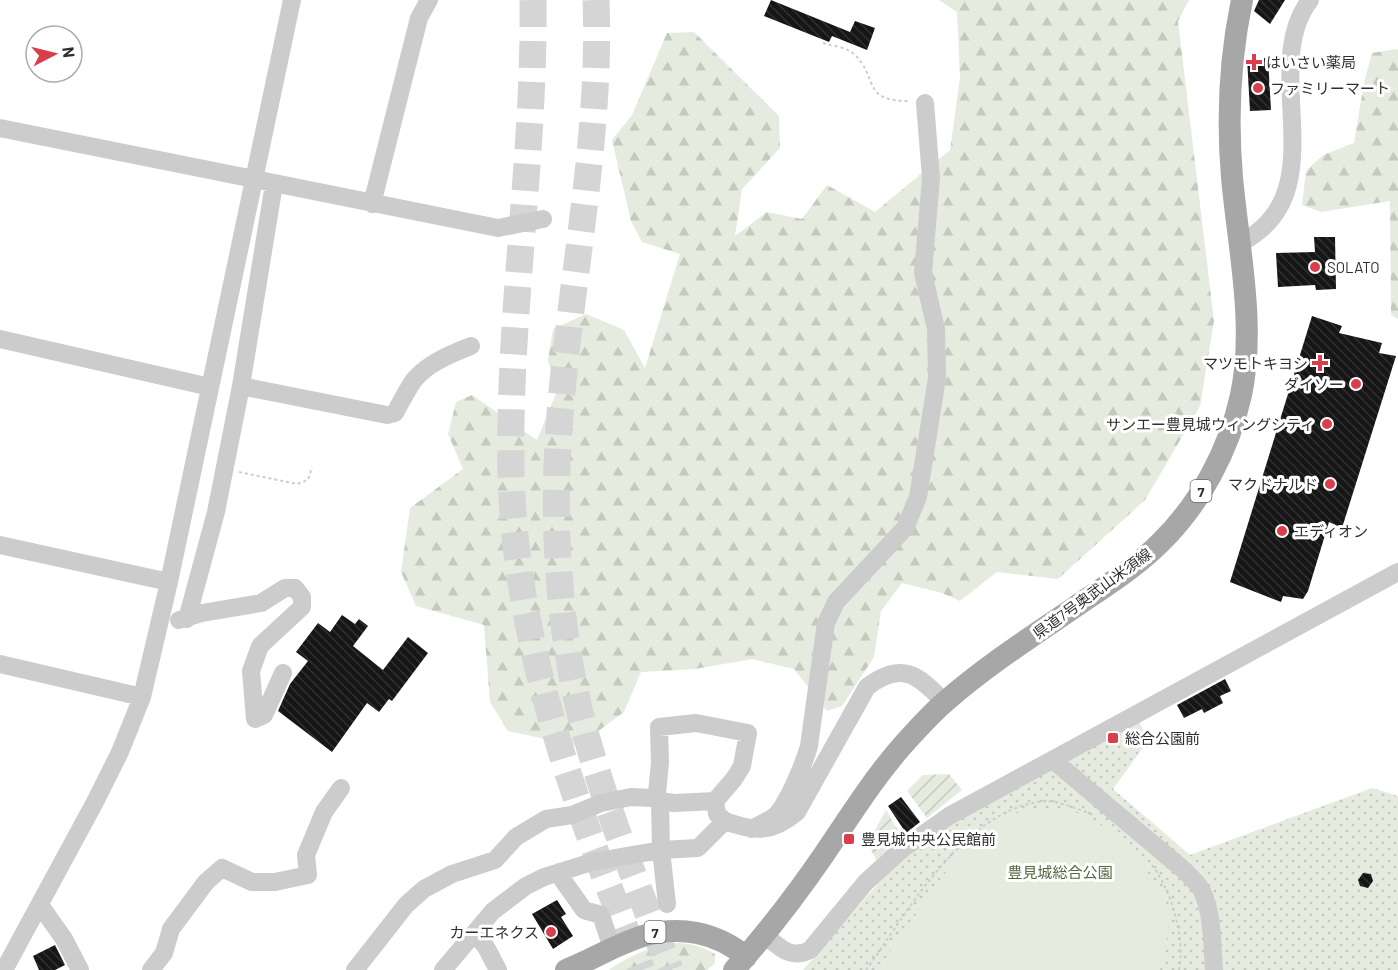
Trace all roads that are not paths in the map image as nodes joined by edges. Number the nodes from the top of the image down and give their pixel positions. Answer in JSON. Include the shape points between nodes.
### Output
{"nodes":[{"id":1,"x":292,"y":0,"type":"edge"},
{"id":2,"x":429,"y":0,"type":"edge"},
{"id":3,"x":1242,"y":0,"type":"edge"},
{"id":4,"x":1310,"y":0,"type":"edge"},
{"id":5,"x":925,"y":104,"type":"road end"},
{"id":6,"x":0,"y":128,"type":"edge"},
{"id":7,"x":254,"y":180,"type":"junction"},
{"id":8,"x":274,"y":184,"type":"junction"},
{"id":9,"x":372,"y":204,"type":"junction"},
{"id":10,"x":543,"y":219,"type":"dead end"},
{"id":11,"x":1240,"y":243,"type":"junction"},
{"id":12,"x":0,"y":339,"type":"edge"},
{"id":13,"x":471,"y":346,"type":"dead end"},
{"id":14,"x":241,"y":386,"type":"junction"},
{"id":15,"x":210,"y":387,"type":"junction"},
{"id":16,"x":0,"y":545,"type":"edge"},
{"id":17,"x":1398,"y":572,"type":"edge"},
{"id":18,"x":169,"y":582,"type":"junction"},
{"id":19,"x":186,"y":619,"type":"junction"},
{"id":20,"x":160,"y":625,"type":"junction"},
{"id":21,"x":0,"y":664,"type":"edge"},
{"id":22,"x":283,"y":673,"type":"dead end"},
{"id":23,"x":142,"y":697,"type":"junction"},
{"id":24,"x":944,"y":702,"type":"junction"},
{"id":25,"x":1053,"y":760,"type":"junction"},
{"id":26,"x":341,"y":788,"type":"dead end"},
{"id":27,"x":660,"y":801,"type":"junction"},
{"id":28,"x":715,"y":801,"type":"junction"},
{"id":29,"x":725,"y":821,"type":"junction"},
{"id":30,"x":751,"y":829,"type":"junction"},
{"id":31,"x":661,"y":850,"type":"junction"},
{"id":32,"x":560,"y":872,"type":"junction"},
{"id":33,"x":667,"y":904,"type":"dead end"},
{"id":34,"x":40,"y":905,"type":"junction"},
{"id":35,"x":475,"y":934,"type":"junction"},
{"id":36,"x":765,"y":935,"type":"junction"},
{"id":37,"x":612,"y":948,"type":"junction"},
{"id":38,"x":785,"y":961,"type":"edge"},
{"id":39,"x":740,"y":963,"type":"edge"},
{"id":40,"x":4,"y":970,"type":"edge"},
{"id":41,"x":80,"y":970,"type":"edge"},
{"id":42,"x":151,"y":970,"type":"edge"},
{"id":43,"x":355,"y":970,"type":"edge"},
{"id":44,"x":443,"y":970,"type":"edge"},
{"id":45,"x":498,"y":970,"type":"edge"},
{"id":46,"x":566,"y":970,"type":"edge"},
{"id":47,"x":1214,"y":970,"type":"edge"}],
"edges":[{"from":1,"to":7,"type":"street"},
{"from":2,"to":9,"type":"street","via":[[419,18]]},
{"from":3,"to":11,"type":"main road","name":"県道7号奥武山米須線","number":"7","via":[[1233,57],[1230,122]]},
{"from":4,"to":11,"type":"street","via":[[1300,15],[1293,39],[1293,146],[1287,187],[1263,229]]},
{"from":5,"to":30,"type":"street","via":[[931,178],[923,273],[936,329],[937,378],[918,497],[904,528],[836,602],[826,623],[805,760],[783,806],[775,816]]},
{"from":6,"to":7,"type":"street"},
{"from":7,"to":8,"type":"street"},
{"from":7,"to":15,"type":"street"},
{"from":8,"to":9,"type":"street"},
{"from":8,"to":14,"type":"street"},
{"from":9,"to":10,"type":"street","via":[[498,228]]},
{"from":11,"to":24,"type":"main road","name":"県道7号奥武山米須線","number":"7","via":[[1246,335],[1242,393],[1216,465],[1197,497],[1177,525],[1141,560],[986,668]]},
{"from":12,"to":15,"type":"street"},
{"from":13,"to":14,"type":"street","via":[[428,368],[414,380],[395,413],[387,415]]},
{"from":14,"to":19,"type":"street","via":[[216,512]]},
{"from":15,"to":18,"type":"street"},
{"from":16,"to":18,"type":"street"},
{"from":17,"to":25,"type":"street"},
{"from":18,"to":20,"type":"street"},
{"from":19,"to":20,"type":"street"},
{"from":19,"to":22,"type":"street","via":[[261,603],[285,588],[295,588],[302,597],[302,607],[260,646],[251,671],[255,719],[264,715]]},
{"from":20,"to":23,"type":"street"},
{"from":21,"to":23,"type":"street"},
{"from":23,"to":34,"type":"street","via":[[96,802]]},
{"from":24,"to":30,"type":"street","via":[[914,675],[898,672],[881,677],[867,687],[797,812],[784,823]]},
{"from":24,"to":36,"type":"main road","name":"県道7号奥武山米須線","number":"7","via":[[871,783]]},
{"from":25,"to":38,"type":"street","via":[[949,816],[900,850],[866,882],[810,950]]},
{"from":25,"to":47,"type":"street","via":[[1200,887],[1209,914]]},
{"from":26,"to":42,"type":"street","via":[[324,812],[306,855],[308,874],[275,882],[252,882],[222,868],[206,882],[171,929],[164,954]]},
{"from":27,"to":28,"type":"street"},
{"from":27,"to":28,"type":"street","via":[[659,727],[696,723],[748,733],[741,766]]},
{"from":27,"to":31,"type":"street"},
{"from":27,"to":43,"type":"street","via":[[631,797],[546,819],[516,837],[495,860],[452,874],[424,889],[406,905]]},
{"from":28,"to":29,"type":"street","via":[[717,814]]},
{"from":29,"to":30,"type":"street"},
{"from":29,"to":31,"type":"street","via":[[698,848]]},
{"from":31,"to":32,"type":"street"},
{"from":31,"to":33,"type":"street"},
{"from":32,"to":35,"type":"street","via":[[526,886],[493,911]]},
{"from":32,"to":37,"type":"street","via":[[584,910],[601,915]]},
{"from":34,"to":40,"type":"street"},
{"from":34,"to":41,"type":"street"},
{"from":35,"to":44,"type":"street"},
{"from":35,"to":45,"type":"street"},
{"from":36,"to":38,"type":"street"},
{"from":36,"to":39,"type":"main road","name":"県道7号奥武山米須線","number":"7"},
{"from":37,"to":39,"type":"main road","name":"県道7号奥武山米須線","number":"7","via":[[651,933],[682,930],[733,946]]},
{"from":37,"to":46,"type":"main road","name":"県道7号奥武山米須線","number":"7"}]}
